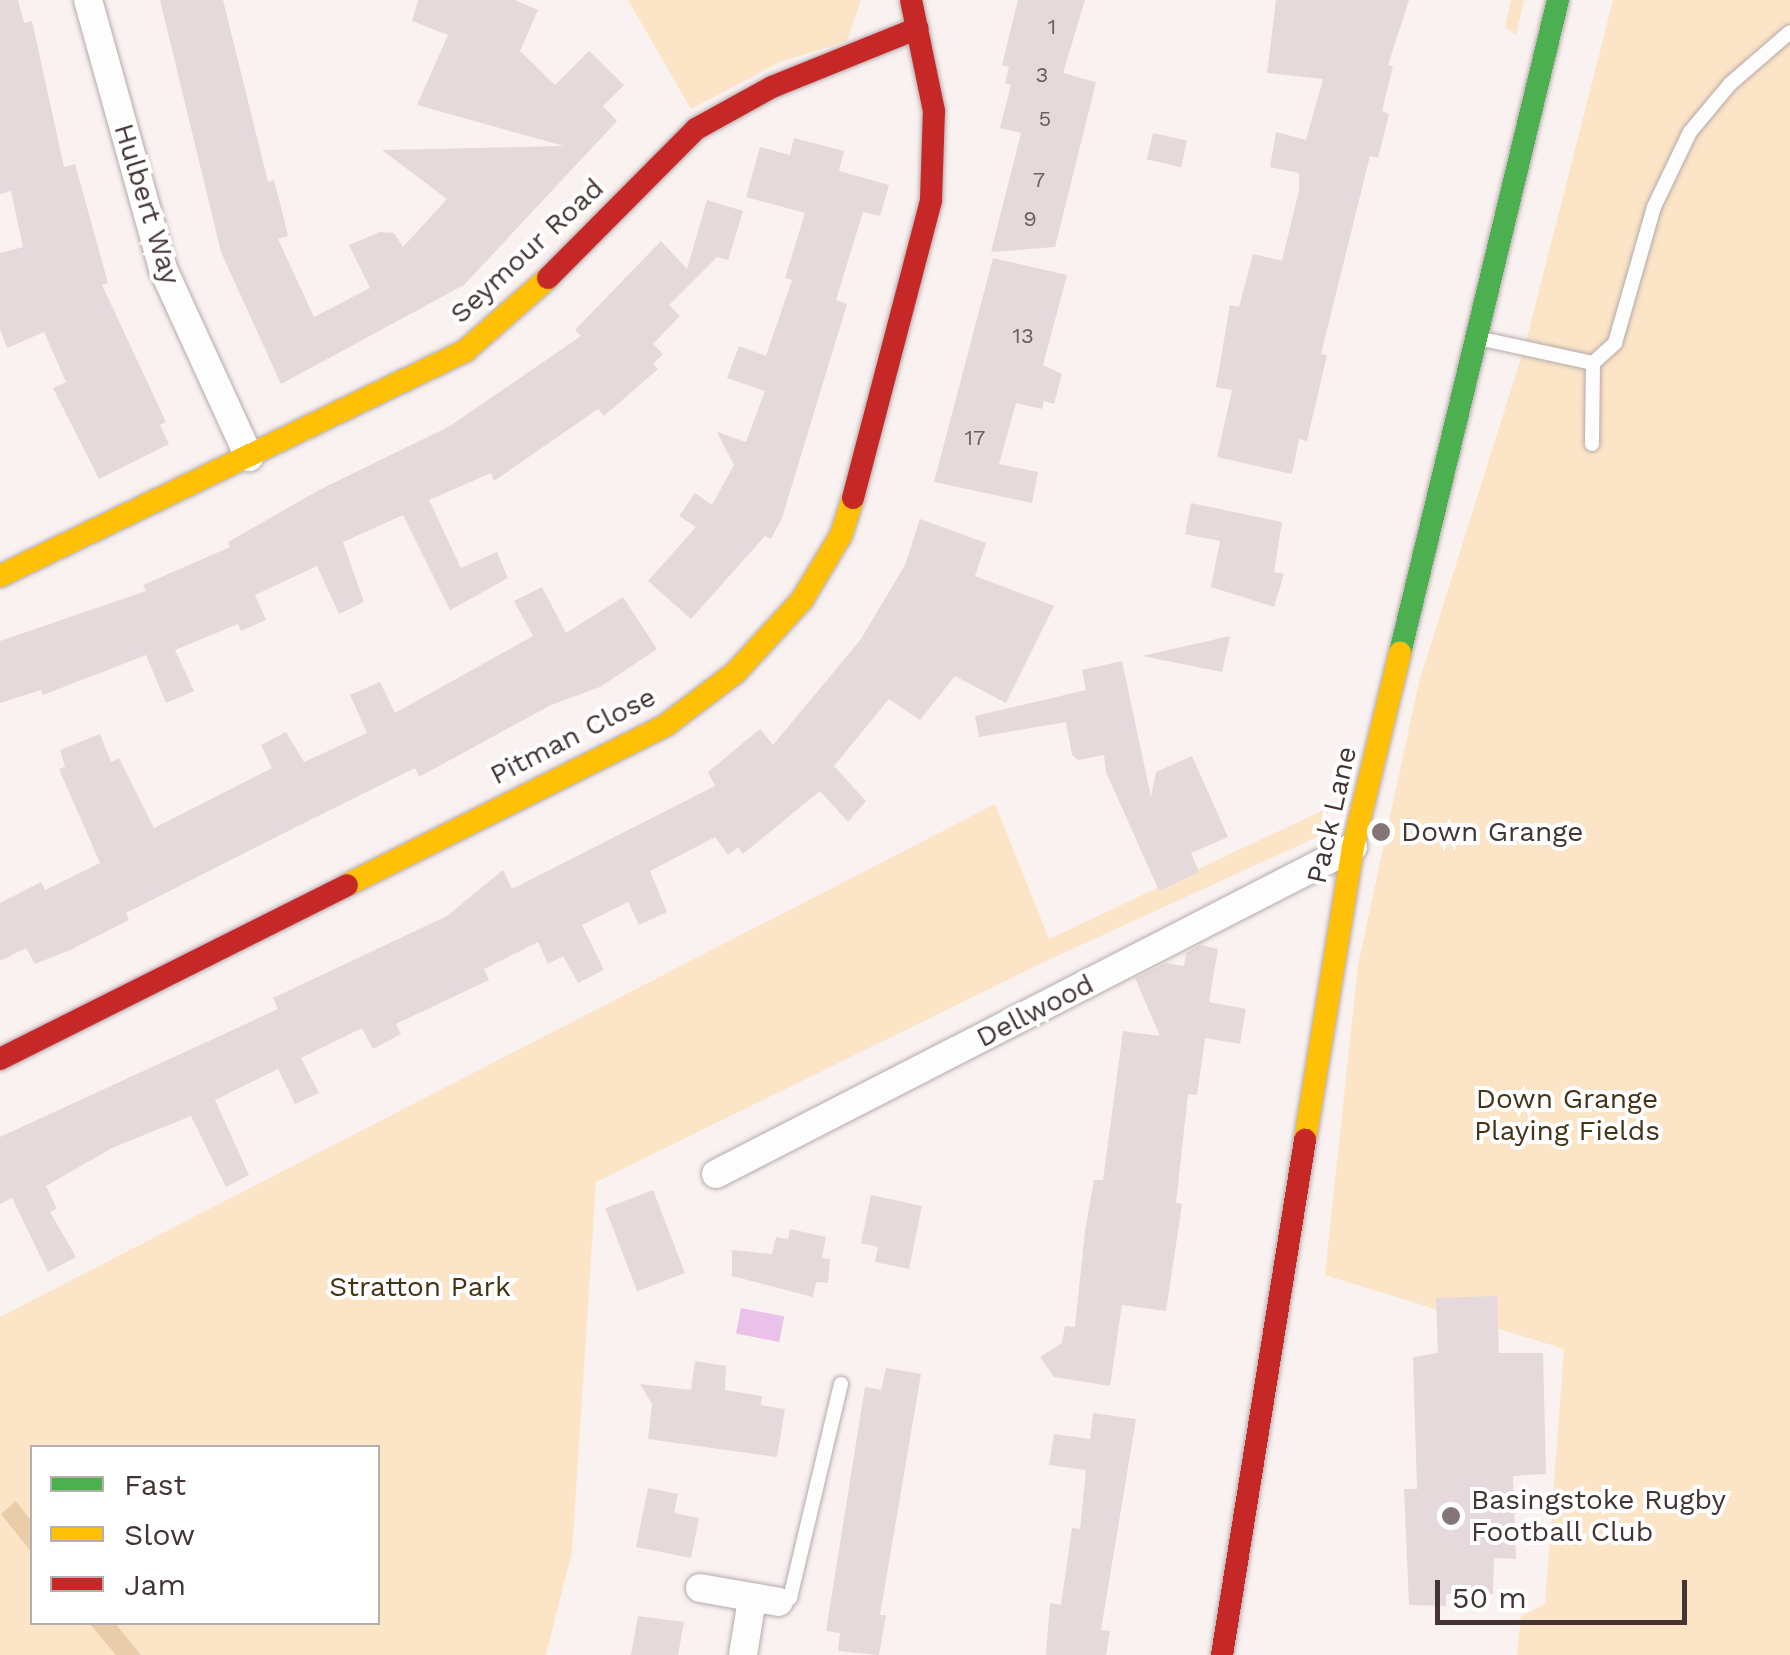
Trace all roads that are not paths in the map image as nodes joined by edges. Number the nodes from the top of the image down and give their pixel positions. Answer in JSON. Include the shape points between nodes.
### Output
{"nodes":[{"id":1,"x":88,"y":0,"type":"edge"},
{"id":2,"x":911,"y":0,"type":"edge"},
{"id":3,"x":1558,"y":0,"type":"edge"},
{"id":4,"x":918,"y":28,"type":"junction"},
{"id":5,"x":1790,"y":32,"type":"edge"},
{"id":6,"x":1478,"y":338,"type":"junction"},
{"id":7,"x":1592,"y":363,"type":"junction"},
{"id":8,"x":1592,"y":444,"type":"dead end"},
{"id":9,"x":248,"y":456,"type":"junction"},
{"id":10,"x":0,"y":576,"type":"edge"},
{"id":11,"x":1353,"y":846,"type":"junction"},
{"id":12,"x":0,"y":1059,"type":"edge"},
{"id":13,"x":716,"y":1174,"type":"dead end"},
{"id":14,"x":841,"y":1384,"type":"dead end"},
{"id":15,"x":700,"y":1588,"type":"dead end"},
{"id":16,"x":766,"y":1600,"type":"junction"},
{"id":17,"x":743,"y":1655,"type":"edge"},
{"id":18,"x":1222,"y":1655,"type":"edge"}],
"edges":[{"from":1,"to":9,"type":"street","name":"Hulbert Way","via":[[162,269]]},
{"from":2,"to":4,"type":"street","name":"Pitman Close"},
{"from":3,"to":6,"type":"street","name":"Pack Lane"},
{"from":4,"to":9,"type":"street","name":"Seymour Road","via":[[772,87],[696,129],[531,295],[465,350]]},
{"from":4,"to":12,"type":"street","name":"Pitman Close","via":[[934,112],[931,200],[875,429],[841,535],[802,600],[736,672],[666,725]]},
{"from":5,"to":7,"type":"lane","via":[[1730,84],[1690,132],[1654,207],[1615,344]]},
{"from":6,"to":7,"type":"lane"},
{"from":6,"to":11,"type":"street","name":"Pack Lane"},
{"from":7,"to":8,"type":"lane"},
{"from":9,"to":10,"type":"street","name":"Seymour Road"},
{"from":11,"to":13,"type":"street","name":"Dellwood"},
{"from":11,"to":18,"type":"street","name":"Pack Lane"},
{"from":14,"to":16,"type":"lane","via":[[790,1598]]},
{"from":15,"to":16,"type":"street"},
{"from":16,"to":17,"type":"street"}]}
